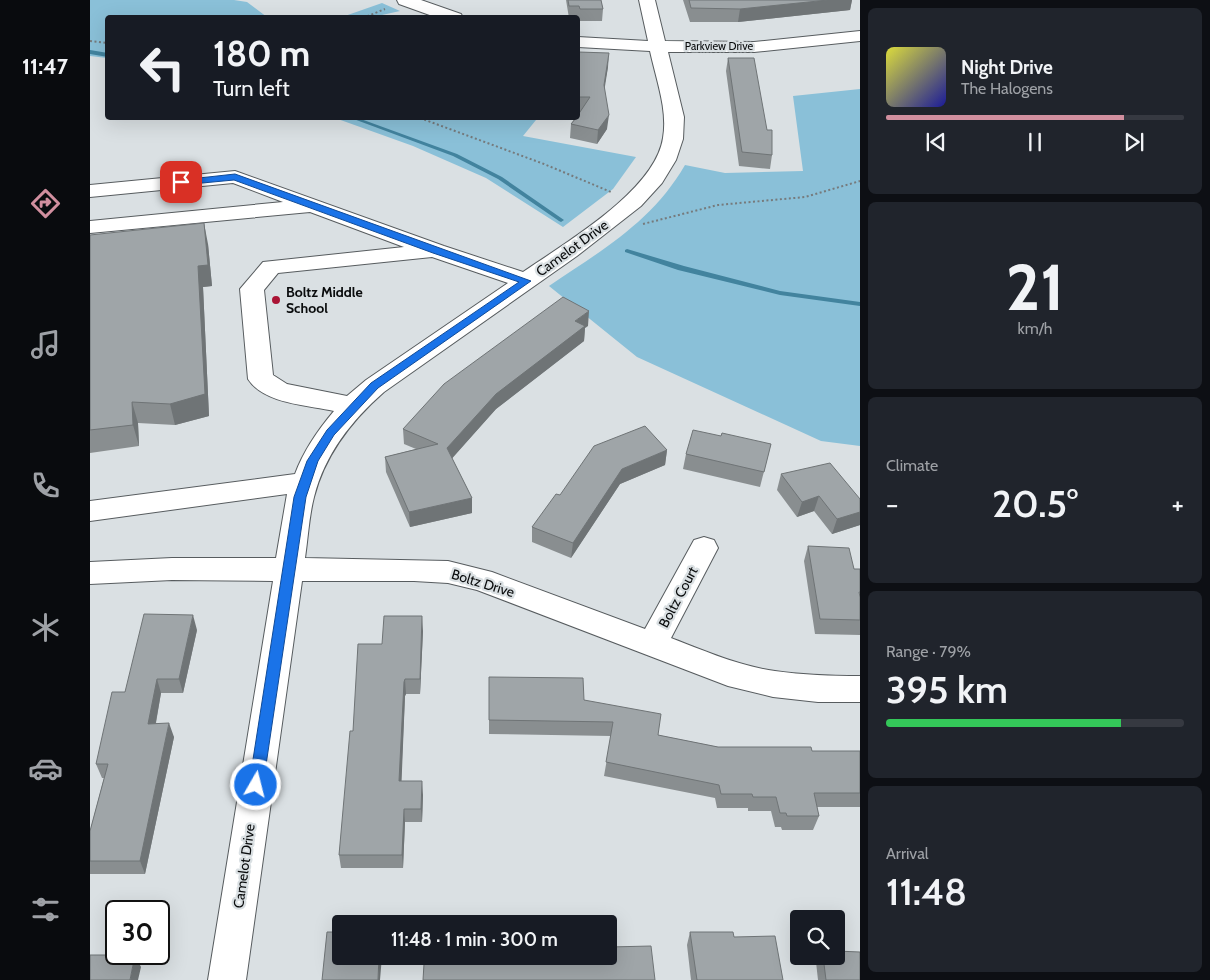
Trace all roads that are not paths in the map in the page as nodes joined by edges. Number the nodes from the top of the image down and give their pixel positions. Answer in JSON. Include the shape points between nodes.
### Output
{"nodes":[{"id":1,"x":405,"y":0,"type":"edge"},
{"id":2,"x":647,"y":0,"type":"edge"},
{"id":3,"x":447,"y":15,"type":"edge"},
{"id":4,"x":860,"y":36,"type":"edge"},
{"id":5,"x":580,"y":42,"type":"edge"},
{"id":6,"x":658,"y":46,"type":"junction"},
{"id":7,"x":90,"y":191,"type":"edge"},
{"id":8,"x":314,"y":206,"type":"junction"},
{"id":9,"x":90,"y":227,"type":"edge"},
{"id":10,"x":436,"y":251,"type":"junction"},
{"id":11,"x":526,"y":281,"type":"junction"},
{"id":12,"x":352,"y":406,"type":"junction"},
{"id":13,"x":305,"y":482,"type":"junction"},
{"id":14,"x":90,"y":511,"type":"edge"},
{"id":15,"x":704,"y":548,"type":"dead end"},
{"id":16,"x":288,"y":570,"type":"junction"},
{"id":17,"x":90,"y":573,"type":"edge"},
{"id":18,"x":652,"y":645,"type":"junction"},
{"id":19,"x":860,"y":689,"type":"edge"},
{"id":20,"x":227,"y":980,"type":"edge"}],
"edges":[{"from":1,"to":3,"type":"street"},
{"from":2,"to":6,"type":"street","name":"Camelot Drive"},
{"from":4,"to":6,"type":"street","name":"Parkview Drive","via":[[754,47]]},
{"from":5,"to":6,"type":"street","name":"Parkview Drive"},
{"from":6,"to":11,"type":"street","name":"Camelot Drive","via":[[674,117],[673,138],[666,160],[655,179],[634,202]]},
{"from":7,"to":8,"type":"street","via":[[235,177]]},
{"from":8,"to":9,"type":"street"},
{"from":8,"to":10,"type":"street"},
{"from":10,"to":11,"type":"street"},
{"from":10,"to":12,"type":"street","via":[[271,267],[252,289],[261,378],[280,391]]},
{"from":11,"to":12,"type":"street","name":"Camelot Drive","via":[[375,386]]},
{"from":12,"to":13,"type":"street","name":"Camelot Drive","via":[[313,461]]},
{"from":13,"to":14,"type":"street"},
{"from":13,"to":16,"type":"street","name":"Camelot Drive"},
{"from":15,"to":18,"type":"street","name":"Boltz Court"},
{"from":16,"to":17,"type":"street","name":"Boltz Drive","via":[[172,569]]},
{"from":16,"to":18,"type":"street","name":"Boltz Drive","via":[[448,572],[482,580]]},
{"from":16,"to":20,"type":"street","name":"Camelot Drive"},
{"from":18,"to":19,"type":"street","name":"Boltz Drive","via":[[728,673],[773,684]]}]}
